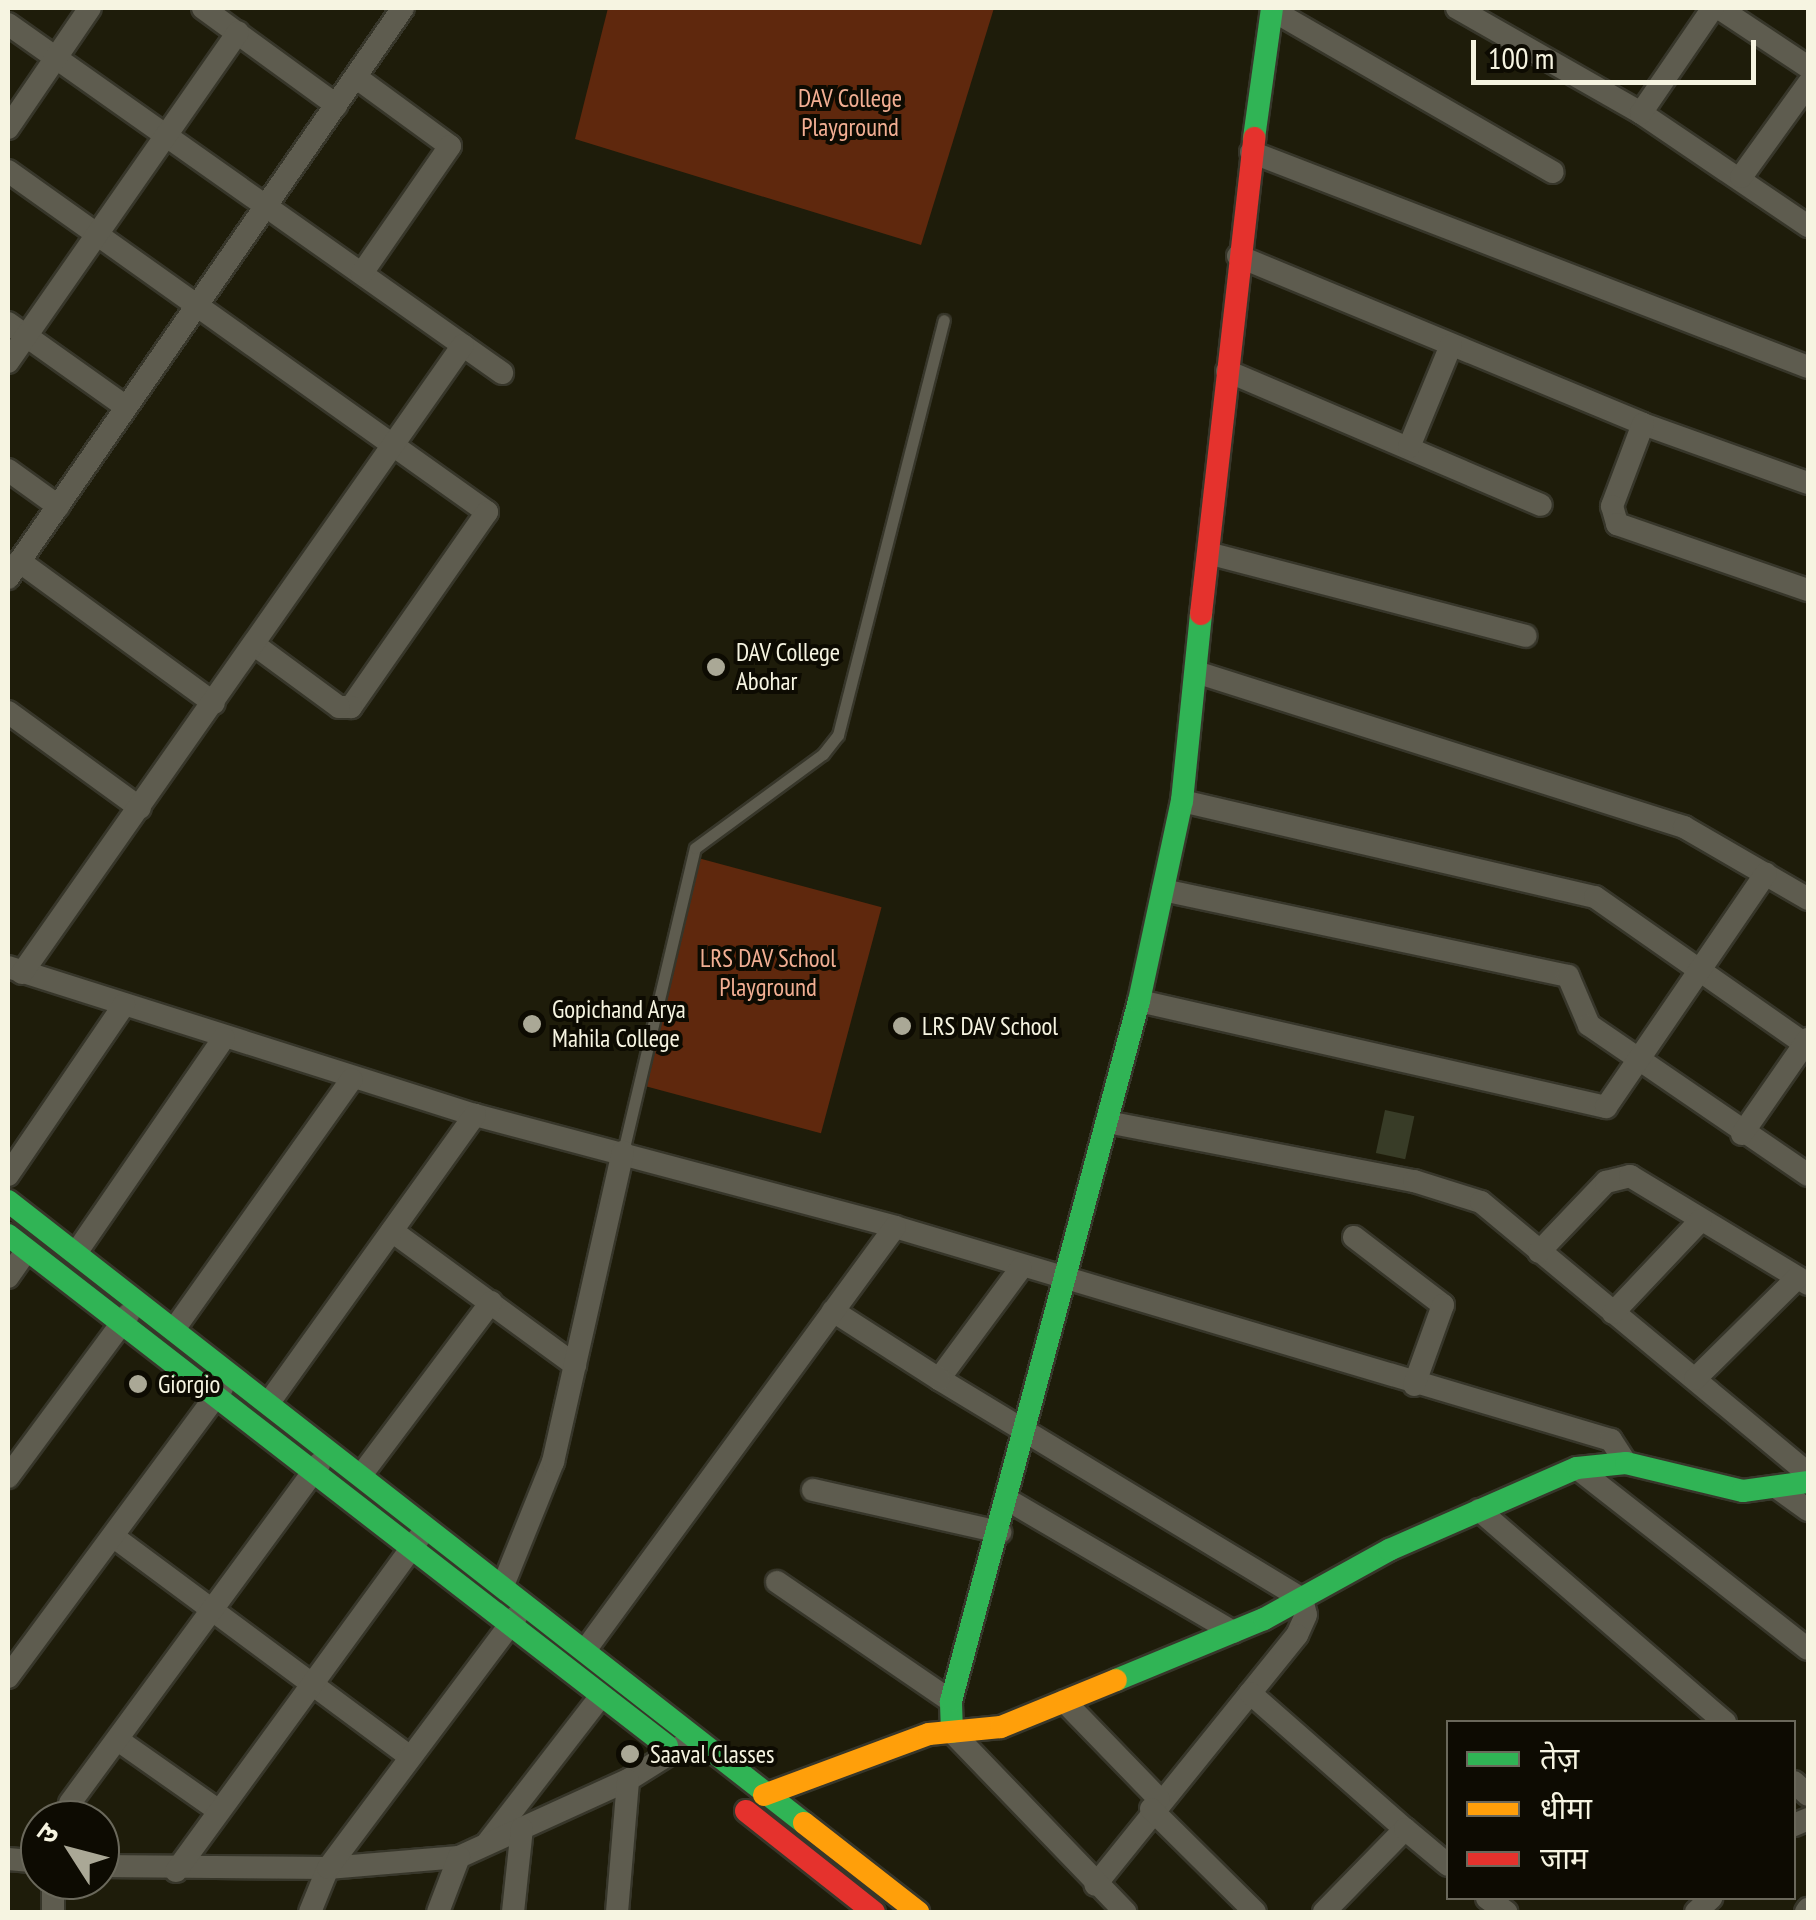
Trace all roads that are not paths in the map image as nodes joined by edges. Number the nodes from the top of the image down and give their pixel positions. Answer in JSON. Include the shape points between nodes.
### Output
{"nodes":[{"id":1,"x":90,"y":8,"type":"edge"},
{"id":2,"x":203,"y":8,"type":"edge"},
{"id":3,"x":403,"y":8,"type":"edge"},
{"id":4,"x":1457,"y":8,"type":"edge"},
{"id":5,"x":1716,"y":8,"type":"edge"},
{"id":6,"x":1272,"y":9,"type":"edge"},
{"id":7,"x":8,"y":24,"type":"edge"},
{"id":8,"x":238,"y":32,"type":"junction"},
{"id":9,"x":55,"y":58,"type":"junction"},
{"id":10,"x":1808,"y":67,"type":"edge"},
{"id":11,"x":357,"y":78,"type":"junction"},
{"id":12,"x":1808,"y":84,"type":"edge"},
{"id":13,"x":336,"y":105,"type":"junction"},
{"id":14,"x":1641,"y":113,"type":"junction"},
{"id":15,"x":8,"y":128,"type":"edge"},
{"id":16,"x":166,"y":134,"type":"junction"},
{"id":17,"x":1251,"y":152,"type":"junction"},
{"id":18,"x":8,"y":171,"type":"edge"},
{"id":19,"x":1554,"y":172,"type":"dead end"},
{"id":20,"x":1741,"y":176,"type":"junction"},
{"id":21,"x":264,"y":204,"type":"junction"},
{"id":22,"x":1808,"y":226,"type":"edge"},
{"id":23,"x":98,"y":230,"type":"junction"},
{"id":24,"x":1238,"y":256,"type":"junction"},
{"id":25,"x":362,"y":273,"type":"junction"},
{"id":26,"x":198,"y":300,"type":"junction"},
{"id":27,"x":944,"y":320,"type":"dead end"},
{"id":28,"x":17,"y":330,"type":"edge"},
{"id":29,"x":463,"y":345,"type":"junction"},
{"id":30,"x":1451,"y":345,"type":"junction"},
{"id":31,"x":8,"y":362,"type":"edge"},
{"id":32,"x":1808,"y":367,"type":"edge"},
{"id":33,"x":1227,"y":371,"type":"junction"},
{"id":34,"x":502,"y":374,"type":"dead end"},
{"id":35,"x":126,"y":408,"type":"junction"},
{"id":36,"x":1644,"y":424,"type":"junction"},
{"id":37,"x":396,"y":443,"type":"junction"},
{"id":38,"x":1408,"y":447,"type":"junction"},
{"id":39,"x":8,"y":470,"type":"edge"},
{"id":40,"x":1808,"y":482,"type":"edge"},
{"id":41,"x":1541,"y":504,"type":"dead end"},
{"id":42,"x":58,"y":506,"type":"junction"},
{"id":43,"x":1211,"y":554,"type":"junction"},
{"id":44,"x":13,"y":570,"type":"edge"},
{"id":45,"x":1808,"y":590,"type":"edge"},
{"id":46,"x":1525,"y":636,"type":"dead end"},
{"id":47,"x":255,"y":645,"type":"junction"},
{"id":48,"x":1199,"y":673,"type":"junction"},
{"id":49,"x":214,"y":702,"type":"junction"},
{"id":50,"x":8,"y":712,"type":"edge"},
{"id":51,"x":1182,"y":801,"type":"junction"},
{"id":52,"x":140,"y":808,"type":"junction"},
{"id":53,"x":1766,"y":873,"type":"junction"},
{"id":54,"x":1162,"y":890,"type":"junction"},
{"id":55,"x":1808,"y":900,"type":"edge"},
{"id":56,"x":1699,"y":969,"type":"junction"},
{"id":57,"x":15,"y":970,"type":"edge"},
{"id":58,"x":1139,"y":1002,"type":"junction"},
{"id":59,"x":124,"y":1006,"type":"junction"},
{"id":60,"x":224,"y":1038,"type":"junction"},
{"id":61,"x":1808,"y":1043,"type":"edge"},
{"id":62,"x":1639,"y":1062,"type":"junction"},
{"id":63,"x":352,"y":1079,"type":"junction"},
{"id":64,"x":475,"y":1115,"type":"junction"},
{"id":65,"x":1108,"y":1122,"type":"junction"},
{"id":66,"x":1742,"y":1134,"type":"junction"},
{"id":67,"x":623,"y":1152,"type":"junction"},
{"id":68,"x":8,"y":1175,"type":"edge"},
{"id":69,"x":1808,"y":1175,"type":"edge"},
{"id":70,"x":8,"y":1201,"type":"edge"},
{"id":71,"x":1701,"y":1220,"type":"junction"},
{"id":72,"x":895,"y":1227,"type":"junction"},
{"id":73,"x":392,"y":1231,"type":"junction"},
{"id":74,"x":8,"y":1234,"type":"edge"},
{"id":75,"x":1354,"y":1237,"type":"dead end"},
{"id":76,"x":27,"y":1250,"type":"junction"},
{"id":77,"x":1539,"y":1252,"type":"junction"},
{"id":78,"x":76,"y":1253,"type":"junction"},
{"id":79,"x":1020,"y":1268,"type":"junction"},
{"id":80,"x":8,"y":1277,"type":"edge"},
{"id":81,"x":1803,"y":1281,"type":"edge"},
{"id":82,"x":1064,"y":1282,"type":"junction"},
{"id":83,"x":138,"y":1300,"type":"junction"},
{"id":84,"x":491,"y":1302,"type":"junction"},
{"id":85,"x":833,"y":1311,"type":"junction"},
{"id":86,"x":1614,"y":1313,"type":"junction"},
{"id":87,"x":122,"y":1321,"type":"junction"},
{"id":88,"x":175,"y":1328,"type":"junction"},
{"id":89,"x":575,"y":1365,"type":"junction"},
{"id":90,"x":233,"y":1374,"type":"junction"},
{"id":91,"x":1694,"y":1379,"type":"junction"},
{"id":92,"x":939,"y":1380,"type":"junction"},
{"id":93,"x":1414,"y":1385,"type":"junction"},
{"id":94,"x":216,"y":1395,"type":"junction"},
{"id":95,"x":270,"y":1401,"type":"junction"},
{"id":96,"x":1026,"y":1434,"type":"junction"},
{"id":97,"x":330,"y":1449,"type":"junction"},
{"id":98,"x":1626,"y":1462,"type":"junction"},
{"id":99,"x":1577,"y":1468,"type":"junction"},
{"id":100,"x":314,"y":1471,"type":"junction"},
{"id":101,"x":1808,"y":1473,"type":"edge"},
{"id":102,"x":362,"y":1474,"type":"junction"},
{"id":103,"x":8,"y":1477,"type":"edge"},
{"id":104,"x":1808,"y":1482,"type":"edge"},
{"id":105,"x":1778,"y":1489,"type":"junction"},
{"id":106,"x":813,"y":1490,"type":"dead end"},
{"id":107,"x":1008,"y":1500,"type":"junction"},
{"id":108,"x":1478,"y":1510,"type":"junction"},
{"id":109,"x":1808,"y":1510,"type":"edge"},
{"id":110,"x":429,"y":1525,"type":"junction"},
{"id":111,"x":1000,"y":1532,"type":"junction"},
{"id":112,"x":114,"y":1537,"type":"junction"},
{"id":113,"x":413,"y":1546,"type":"junction"},
{"id":114,"x":777,"y":1582,"type":"dead end"},
{"id":115,"x":504,"y":1583,"type":"junction"},
{"id":116,"x":1302,"y":1599,"type":"junction"},
{"id":117,"x":528,"y":1602,"type":"junction"},
{"id":118,"x":211,"y":1610,"type":"junction"},
{"id":119,"x":510,"y":1624,"type":"junction"},
{"id":120,"x":1233,"y":1632,"type":"junction"},
{"id":121,"x":586,"y":1649,"type":"junction"},
{"id":122,"x":1808,"y":1649,"type":"edge"},
{"id":123,"x":8,"y":1677,"type":"edge"},
{"id":124,"x":310,"y":1684,"type":"junction"},
{"id":125,"x":1250,"y":1693,"type":"junction"},
{"id":126,"x":601,"y":1696,"type":"junction"},
{"id":127,"x":951,"y":1701,"type":"junction"},
{"id":128,"x":1064,"y":1701,"type":"junction"},
{"id":129,"x":1723,"y":1720,"type":"edge"},
{"id":130,"x":952,"y":1732,"type":"junction"},
{"id":131,"x":118,"y":1740,"type":"junction"},
{"id":132,"x":683,"y":1745,"type":"junction"},
{"id":133,"x":410,"y":1757,"type":"junction"},
{"id":134,"x":628,"y":1780,"type":"junction"},
{"id":135,"x":764,"y":1795,"type":"junction"},
{"id":136,"x":72,"y":1800,"type":"edge"},
{"id":137,"x":1155,"y":1804,"type":"junction"},
{"id":138,"x":219,"y":1811,"type":"junction"},
{"id":139,"x":522,"y":1828,"type":"junction"},
{"id":140,"x":1405,"y":1829,"type":"junction"},
{"id":141,"x":486,"y":1845,"type":"junction"},
{"id":142,"x":459,"y":1857,"type":"junction"},
{"id":143,"x":1446,"y":1864,"type":"edge"},
{"id":144,"x":120,"y":1867,"type":"edge"},
{"id":145,"x":328,"y":1868,"type":"junction"},
{"id":146,"x":176,"y":1871,"type":"junction"},
{"id":147,"x":1094,"y":1886,"type":"junction"},
{"id":148,"x":310,"y":1912,"type":"edge"},
{"id":149,"x":438,"y":1912,"type":"edge"},
{"id":150,"x":513,"y":1912,"type":"edge"},
{"id":151,"x":616,"y":1912,"type":"edge"},
{"id":152,"x":874,"y":1912,"type":"edge"},
{"id":153,"x":918,"y":1912,"type":"edge"},
{"id":154,"x":1125,"y":1912,"type":"edge"},
{"id":155,"x":1254,"y":1912,"type":"edge"},
{"id":156,"x":1324,"y":1912,"type":"edge"}],
"edges":[{"from":1,"to":9,"type":"street"},
{"from":2,"to":8,"type":"street"},
{"from":3,"to":11,"type":"street"},
{"from":4,"to":14,"type":"street"},
{"from":5,"to":10,"type":"street"},
{"from":5,"to":14,"type":"street"},
{"from":6,"to":17,"type":"street"},
{"from":6,"to":19,"type":"street"},
{"from":7,"to":9,"type":"street"},
{"from":8,"to":13,"type":"street"},
{"from":8,"to":16,"type":"street"},
{"from":9,"to":15,"type":"street"},
{"from":9,"to":16,"type":"street"},
{"from":11,"to":13,"type":"street"},
{"from":11,"to":25,"type":"street","via":[[450,146]]},
{"from":12,"to":20,"type":"street"},
{"from":13,"to":21,"type":"street"},
{"from":14,"to":20,"type":"street"},
{"from":16,"to":21,"type":"street"},
{"from":16,"to":23,"type":"street"},
{"from":17,"to":24,"type":"street"},
{"from":17,"to":32,"type":"street"},
{"from":18,"to":23,"type":"street"},
{"from":20,"to":22,"type":"street"},
{"from":21,"to":25,"type":"street"},
{"from":21,"to":26,"type":"street"},
{"from":23,"to":26,"type":"street"},
{"from":23,"to":28,"type":"street"},
{"from":24,"to":30,"type":"street"},
{"from":24,"to":33,"type":"street"},
{"from":25,"to":29,"type":"street"},
{"from":26,"to":35,"type":"street"},
{"from":26,"to":37,"type":"street"},
{"from":27,"to":67,"type":"lane","via":[[838,735],[823,754],[695,848]]},
{"from":28,"to":31,"type":"street"},
{"from":28,"to":35,"type":"street"},
{"from":29,"to":34,"type":"street"},
{"from":29,"to":37,"type":"street"},
{"from":30,"to":36,"type":"street"},
{"from":30,"to":38,"type":"street"},
{"from":33,"to":38,"type":"street"},
{"from":33,"to":43,"type":"street"},
{"from":35,"to":42,"type":"street"},
{"from":36,"to":40,"type":"street"},
{"from":36,"to":45,"type":"street","via":[[1612,506],[1617,524]]},
{"from":37,"to":47,"type":"street"},
{"from":37,"to":47,"type":"street","via":[[482,507],[484,523],[351,706],[340,707]]},
{"from":38,"to":41,"type":"street"},
{"from":39,"to":42,"type":"street"},
{"from":42,"to":44,"type":"street"},
{"from":43,"to":46,"type":"street"},
{"from":43,"to":48,"type":"street"},
{"from":44,"to":49,"type":"street"},
{"from":47,"to":49,"type":"street"},
{"from":48,"to":51,"type":"street"},
{"from":48,"to":53,"type":"street","via":[[1684,827]]},
{"from":49,"to":52,"type":"street"},
{"from":50,"to":52,"type":"street"},
{"from":51,"to":54,"type":"street"},
{"from":51,"to":56,"type":"street","via":[[1595,897]]},
{"from":52,"to":57,"type":"street"},
{"from":53,"to":55,"type":"street"},
{"from":53,"to":56,"type":"street"},
{"from":54,"to":58,"type":"street"},
{"from":54,"to":62,"type":"street","via":[[1568,976],[1580,1016]]},
{"from":56,"to":61,"type":"street"},
{"from":56,"to":62,"type":"street"},
{"from":57,"to":59,"type":"street"},
{"from":58,"to":62,"type":"street","via":[[1594,1108],[1611,1103]]},
{"from":58,"to":65,"type":"street"},
{"from":59,"to":60,"type":"street"},
{"from":59,"to":68,"type":"street"},
{"from":60,"to":63,"type":"street"},
{"from":60,"to":78,"type":"street"},
{"from":61,"to":66,"type":"street"},
{"from":62,"to":66,"type":"street"},
{"from":63,"to":64,"type":"street"},
{"from":63,"to":88,"type":"street"},
{"from":64,"to":67,"type":"street"},
{"from":64,"to":73,"type":"street"},
{"from":65,"to":77,"type":"street","via":[[1472,1198]]},
{"from":65,"to":82,"type":"street"},
{"from":66,"to":69,"type":"street"},
{"from":67,"to":72,"type":"street"},
{"from":67,"to":89,"type":"street"},
{"from":70,"to":78,"type":"street"},
{"from":71,"to":77,"type":"street","via":[[1630,1176],[1614,1177]]},
{"from":71,"to":81,"type":"street"},
{"from":71,"to":86,"type":"street"},
{"from":72,"to":79,"type":"street"},
{"from":72,"to":85,"type":"street"},
{"from":73,"to":84,"type":"street"},
{"from":73,"to":95,"type":"street"},
{"from":74,"to":76,"type":"street"},
{"from":75,"to":93,"type":"street","via":[[1443,1305]]},
{"from":76,"to":80,"type":"street"},
{"from":76,"to":87,"type":"street"},
{"from":77,"to":86,"type":"street"},
{"from":78,"to":83,"type":"street"},
{"from":79,"to":82,"type":"street"},
{"from":79,"to":92,"type":"street"},
{"from":81,"to":91,"type":"street"},
{"from":82,"to":93,"type":"street"},
{"from":82,"to":96,"type":"street"},
{"from":83,"to":87,"type":"street"},
{"from":83,"to":88,"type":"street"},
{"from":84,"to":89,"type":"street"},
{"from":84,"to":102,"type":"street"},
{"from":85,"to":92,"type":"street"},
{"from":85,"to":121,"type":"street"},
{"from":86,"to":91,"type":"street"},
{"from":87,"to":94,"type":"street"},
{"from":87,"to":103,"type":"street"},
{"from":88,"to":90,"type":"street"},
{"from":89,"to":115,"type":"street","via":[[540,1503]]},
{"from":90,"to":94,"type":"street"},
{"from":90,"to":95,"type":"street"},
{"from":91,"to":101,"type":"street"},
{"from":92,"to":96,"type":"street"},
{"from":93,"to":98,"type":"street","via":[[1611,1440]]},
{"from":94,"to":100,"type":"street"},
{"from":94,"to":112,"type":"street"},
{"from":95,"to":97,"type":"street"},
{"from":96,"to":107,"type":"street"},
{"from":96,"to":116,"type":"street"},
{"from":97,"to":100,"type":"street"},
{"from":97,"to":102,"type":"street"},
{"from":98,"to":99,"type":"street"},
{"from":98,"to":105,"type":"street","via":[[1728,1490]]},
{"from":99,"to":108,"type":"street"},
{"from":99,"to":122,"type":"street"},
{"from":100,"to":113,"type":"street"},
{"from":100,"to":118,"type":"street"},
{"from":102,"to":110,"type":"street"},
{"from":104,"to":105,"type":"street"},
{"from":105,"to":109,"type":"street"},
{"from":106,"to":111,"type":"street"},
{"from":107,"to":111,"type":"street"},
{"from":107,"to":120,"type":"street"},
{"from":108,"to":116,"type":"street"},
{"from":108,"to":129,"type":"street"},
{"from":110,"to":113,"type":"street"},
{"from":110,"to":115,"type":"street"},
{"from":111,"to":127,"type":"street"},
{"from":112,"to":118,"type":"street"},
{"from":112,"to":123,"type":"street"},
{"from":113,"to":119,"type":"street"},
{"from":113,"to":124,"type":"street"},
{"from":114,"to":127,"type":"street"},
{"from":115,"to":117,"type":"street"},
{"from":116,"to":120,"type":"street"},
{"from":116,"to":125,"type":"street","via":[[1304,1624]]},
{"from":117,"to":119,"type":"street"},
{"from":117,"to":121,"type":"street"},
{"from":118,"to":124,"type":"street"},
{"from":118,"to":131,"type":"street"},
{"from":119,"to":126,"type":"street"},
{"from":119,"to":133,"type":"street"},
{"from":120,"to":128,"type":"street"},
{"from":121,"to":132,"type":"street"},
{"from":124,"to":133,"type":"street"},
{"from":124,"to":138,"type":"street"},
{"from":125,"to":137,"type":"street"},
{"from":125,"to":140,"type":"street"},
{"from":126,"to":132,"type":"street"},
{"from":126,"to":141,"type":"street"},
{"from":127,"to":130,"type":"street"},
{"from":128,"to":130,"type":"street","via":[[1001,1727]]},
{"from":128,"to":137,"type":"street"},
{"from":130,"to":135,"type":"street","via":[[929,1734]]},
{"from":130,"to":147,"type":"street"},
{"from":131,"to":136,"type":"street"},
{"from":131,"to":138,"type":"street"},
{"from":132,"to":134,"type":"street"},
{"from":132,"to":135,"type":"street"},
{"from":132,"to":152,"type":"street","via":[[720,1790]]},
{"from":133,"to":145,"type":"street"},
{"from":134,"to":139,"type":"street"},
{"from":134,"to":151,"type":"street"},
{"from":135,"to":153,"type":"street"},
{"from":137,"to":147,"type":"street"},
{"from":137,"to":155,"type":"street"},
{"from":138,"to":146,"type":"street"},
{"from":139,"to":141,"type":"street"},
{"from":139,"to":150,"type":"street"},
{"from":140,"to":143,"type":"street"},
{"from":140,"to":156,"type":"street"},
{"from":141,"to":142,"type":"street"},
{"from":142,"to":145,"type":"street"},
{"from":142,"to":149,"type":"street"},
{"from":144,"to":146,"type":"street"},
{"from":145,"to":146,"type":"street"},
{"from":145,"to":148,"type":"street"},
{"from":147,"to":154,"type":"street"}]}
